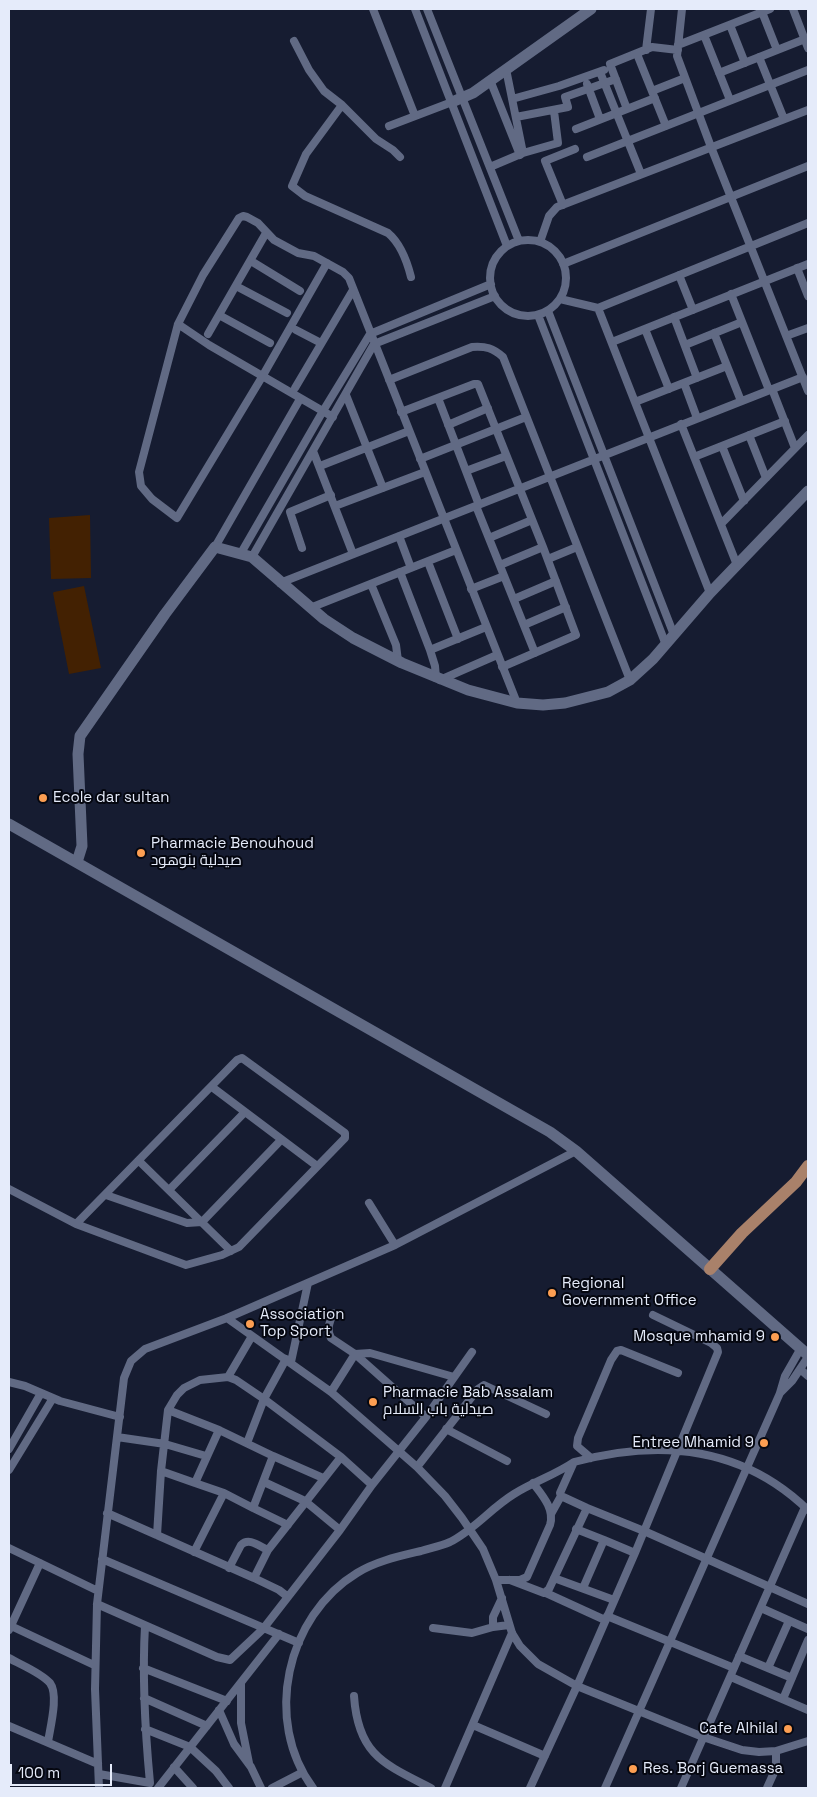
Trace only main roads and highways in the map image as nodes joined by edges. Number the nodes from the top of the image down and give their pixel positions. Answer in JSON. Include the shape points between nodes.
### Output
{"nodes":[{"id":1,"x":808,"y":1166,"type":"edge"},
{"id":2,"x":802,"y":1179,"type":"edge"},
{"id":3,"x":710,"y":1269,"type":"road end"}],
"edges":[{"from":1,"to":2,"type":"main road"},
{"from":2,"to":3,"type":"main road","via":[[742,1233]]}]}
